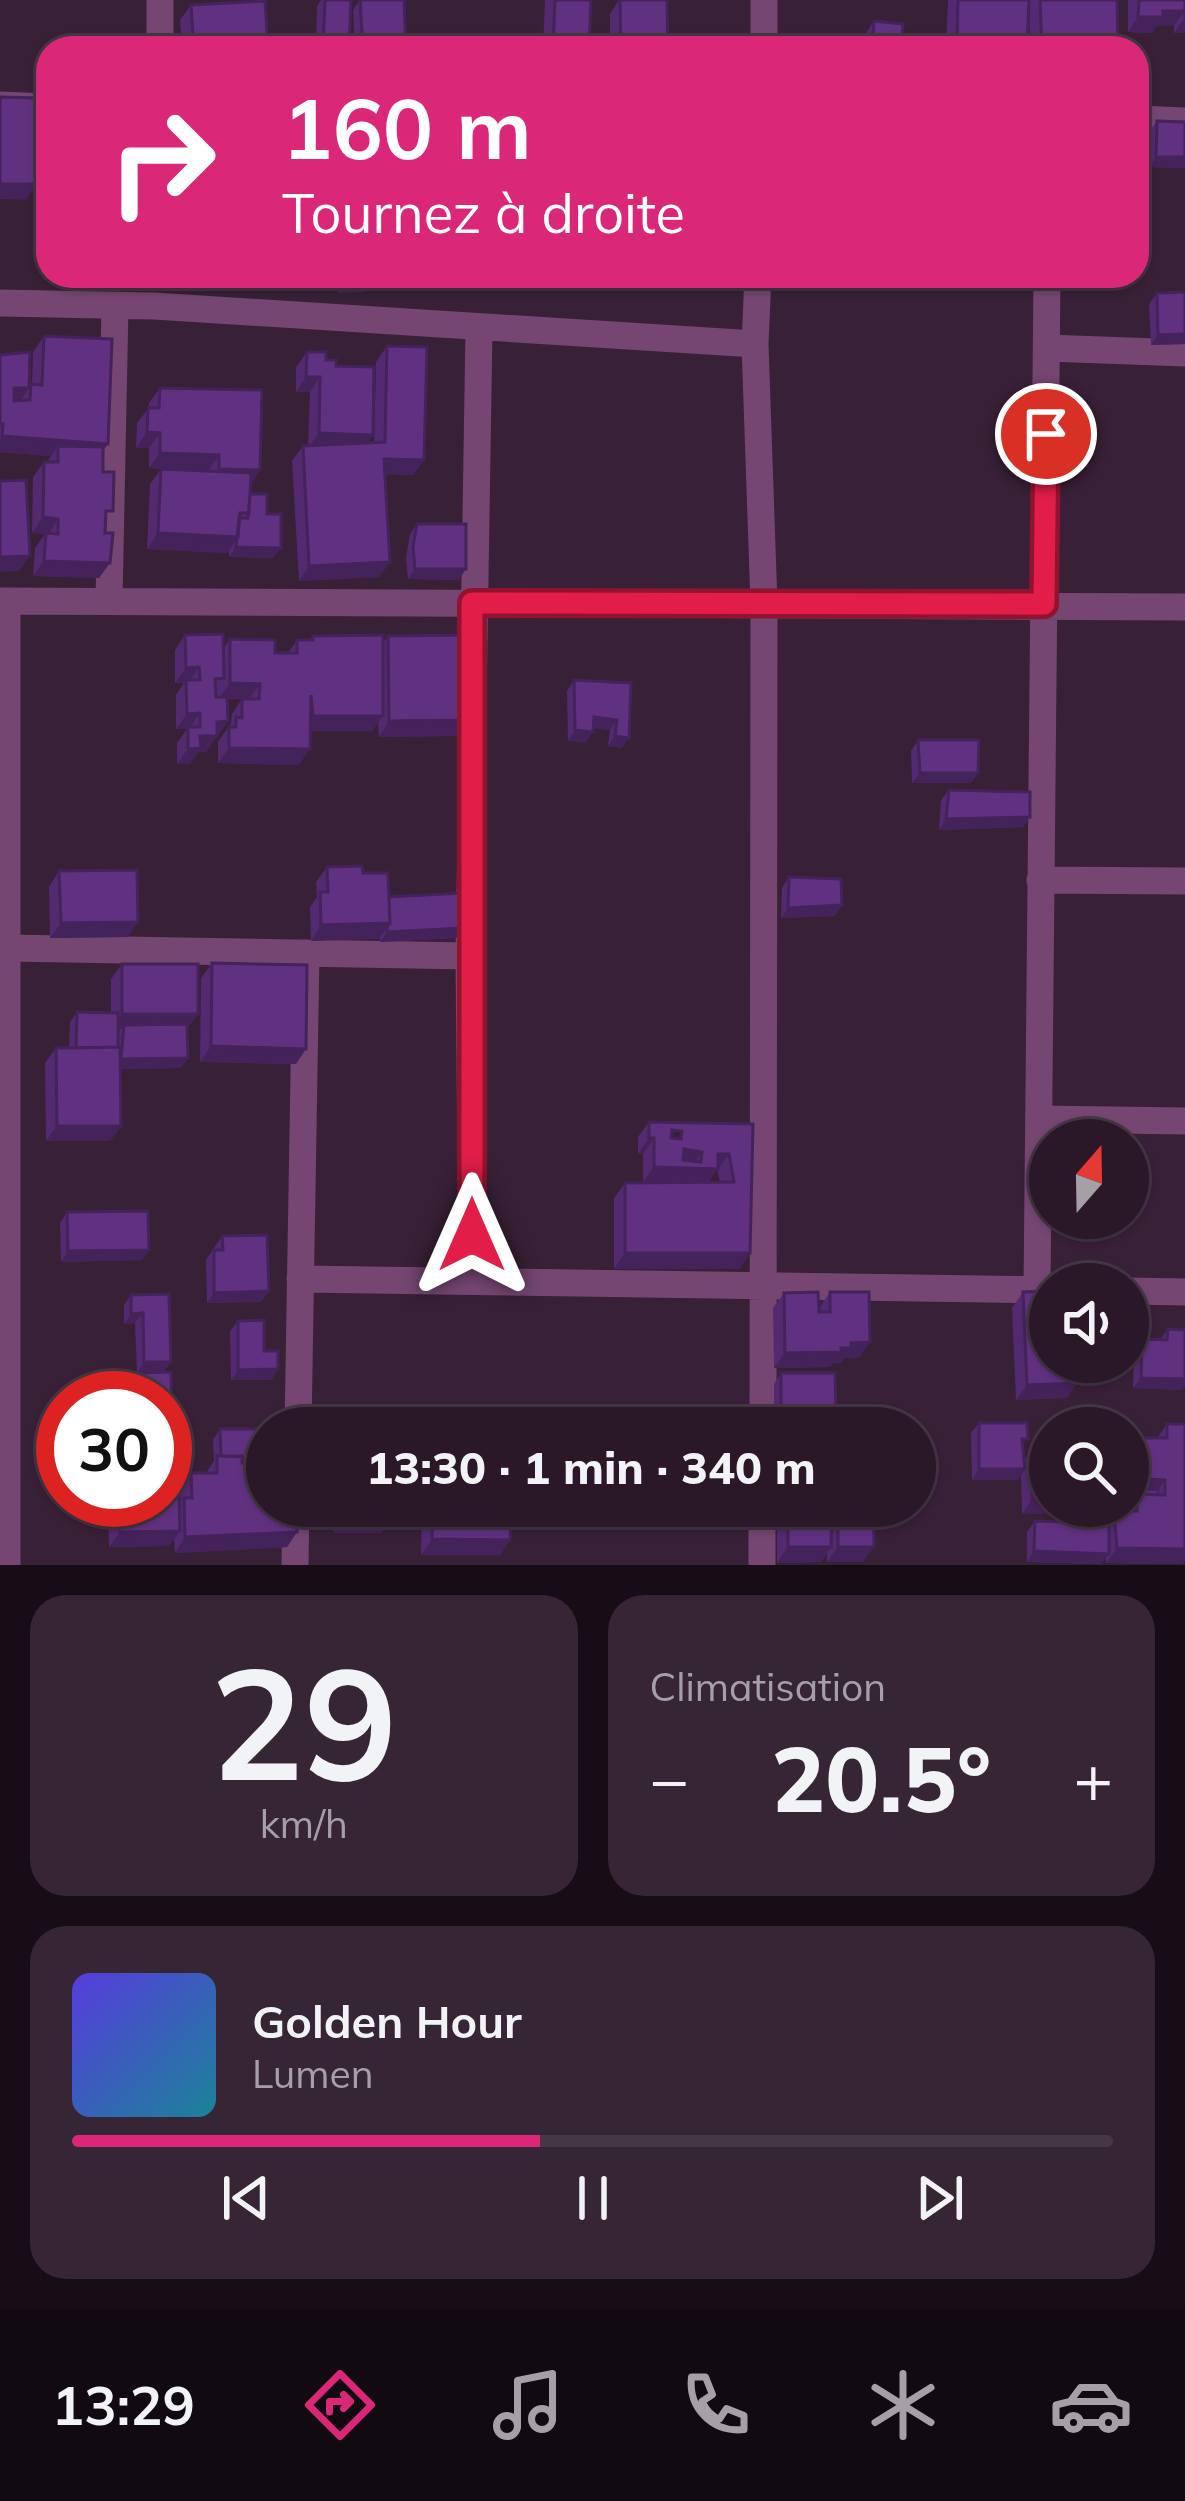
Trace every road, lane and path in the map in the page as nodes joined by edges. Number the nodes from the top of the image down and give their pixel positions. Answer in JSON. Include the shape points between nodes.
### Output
{"nodes":[{"id":1,"x":160,"y":0,"type":"edge"},
{"id":2,"x":764,"y":0,"type":"edge"},
{"id":3,"x":160,"y":36,"type":"edge"},
{"id":4,"x":764,"y":36,"type":"edge"},
{"id":5,"x":0,"y":106,"type":"edge"},
{"id":6,"x":36,"y":107,"type":"edge"},
{"id":7,"x":1149,"y":120,"type":"edge"},
{"id":8,"x":1185,"y":121,"type":"edge"},
{"id":9,"x":155,"y":288,"type":"edge"},
{"id":10,"x":757,"y":288,"type":"edge"},
{"id":11,"x":1047,"y":288,"type":"edge"},
{"id":12,"x":0,"y":304,"type":"edge"},
{"id":13,"x":115,"y":306,"type":"junction"},
{"id":14,"x":154,"y":306,"type":"junction"},
{"id":15,"x":479,"y":327,"type":"junction"},
{"id":16,"x":755,"y":344,"type":"junction"},
{"id":17,"x":1047,"y":348,"type":"junction"},
{"id":18,"x":1185,"y":353,"type":"edge"},
{"id":19,"x":3,"y":601,"type":"edge"},
{"id":20,"x":110,"y":602,"type":"junction"},
{"id":21,"x":472,"y":603,"type":"junction"},
{"id":22,"x":764,"y":604,"type":"junction"},
{"id":23,"x":1044,"y":604,"type":"junction"},
{"id":24,"x":1185,"y":607,"type":"edge"},
{"id":25,"x":1040,"y":880,"type":"junction"},
{"id":26,"x":1185,"y":881,"type":"edge"},
{"id":27,"x":3,"y":910,"type":"edge"},
{"id":28,"x":7,"y":948,"type":"junction"},
{"id":29,"x":305,"y":953,"type":"junction"},
{"id":30,"x":469,"y":956,"type":"junction"},
{"id":31,"x":1039,"y":1119,"type":"edge"},
{"id":32,"x":1149,"y":1121,"type":"edge"},
{"id":33,"x":1185,"y":1121,"type":"edge"},
{"id":34,"x":300,"y":1279,"type":"junction"},
{"id":35,"x":472,"y":1281,"type":"junction"},
{"id":36,"x":763,"y":1286,"type":"junction"},
{"id":37,"x":1029,"y":1290,"type":"edge"},
{"id":38,"x":1149,"y":1291,"type":"edge"},
{"id":39,"x":1185,"y":1292,"type":"edge"},
{"id":40,"x":3,"y":1318,"type":"edge"},
{"id":41,"x":298,"y":1407,"type":"edge"},
{"id":42,"x":763,"y":1407,"type":"edge"},
{"id":43,"x":296,"y":1527,"type":"edge"},
{"id":44,"x":762,"y":1527,"type":"edge"},
{"id":45,"x":8,"y":1565,"type":"edge"},
{"id":46,"x":296,"y":1565,"type":"edge"},
{"id":47,"x":762,"y":1565,"type":"edge"}],
"edges":[{"from":1,"to":3,"type":"street"},
{"from":2,"to":4,"type":"street"},
{"from":5,"to":6,"type":"street"},
{"from":7,"to":8,"type":"street"},
{"from":9,"to":14,"type":"street"},
{"from":10,"to":16,"type":"street"},
{"from":11,"to":17,"type":"street"},
{"from":12,"to":13,"type":"street"},
{"from":13,"to":14,"type":"street"},
{"from":13,"to":20,"type":"street"},
{"from":14,"to":15,"type":"street"},
{"from":15,"to":16,"type":"street"},
{"from":15,"to":21,"type":"street"},
{"from":16,"to":22,"type":"street"},
{"from":17,"to":18,"type":"street"},
{"from":17,"to":23,"type":"street"},
{"from":19,"to":20,"type":"street"},
{"from":19,"to":27,"type":"street"},
{"from":20,"to":21,"type":"street"},
{"from":21,"to":22,"type":"street"},
{"from":21,"to":30,"type":"street"},
{"from":22,"to":23,"type":"street"},
{"from":22,"to":36,"type":"street"},
{"from":23,"to":24,"type":"street"},
{"from":23,"to":25,"type":"street"},
{"from":25,"to":26,"type":"street"},
{"from":25,"to":31,"type":"street"},
{"from":27,"to":28,"type":"street"},
{"from":28,"to":29,"type":"street"},
{"from":28,"to":40,"type":"street"},
{"from":29,"to":30,"type":"street"},
{"from":29,"to":34,"type":"street"},
{"from":30,"to":35,"type":"street"},
{"from":32,"to":33,"type":"street"},
{"from":34,"to":35,"type":"street"},
{"from":34,"to":41,"type":"street"},
{"from":35,"to":36,"type":"street"},
{"from":36,"to":37,"type":"street"},
{"from":36,"to":42,"type":"street"},
{"from":38,"to":39,"type":"street"},
{"from":40,"to":45,"type":"street"},
{"from":43,"to":46,"type":"street"},
{"from":44,"to":47,"type":"street"}]}
